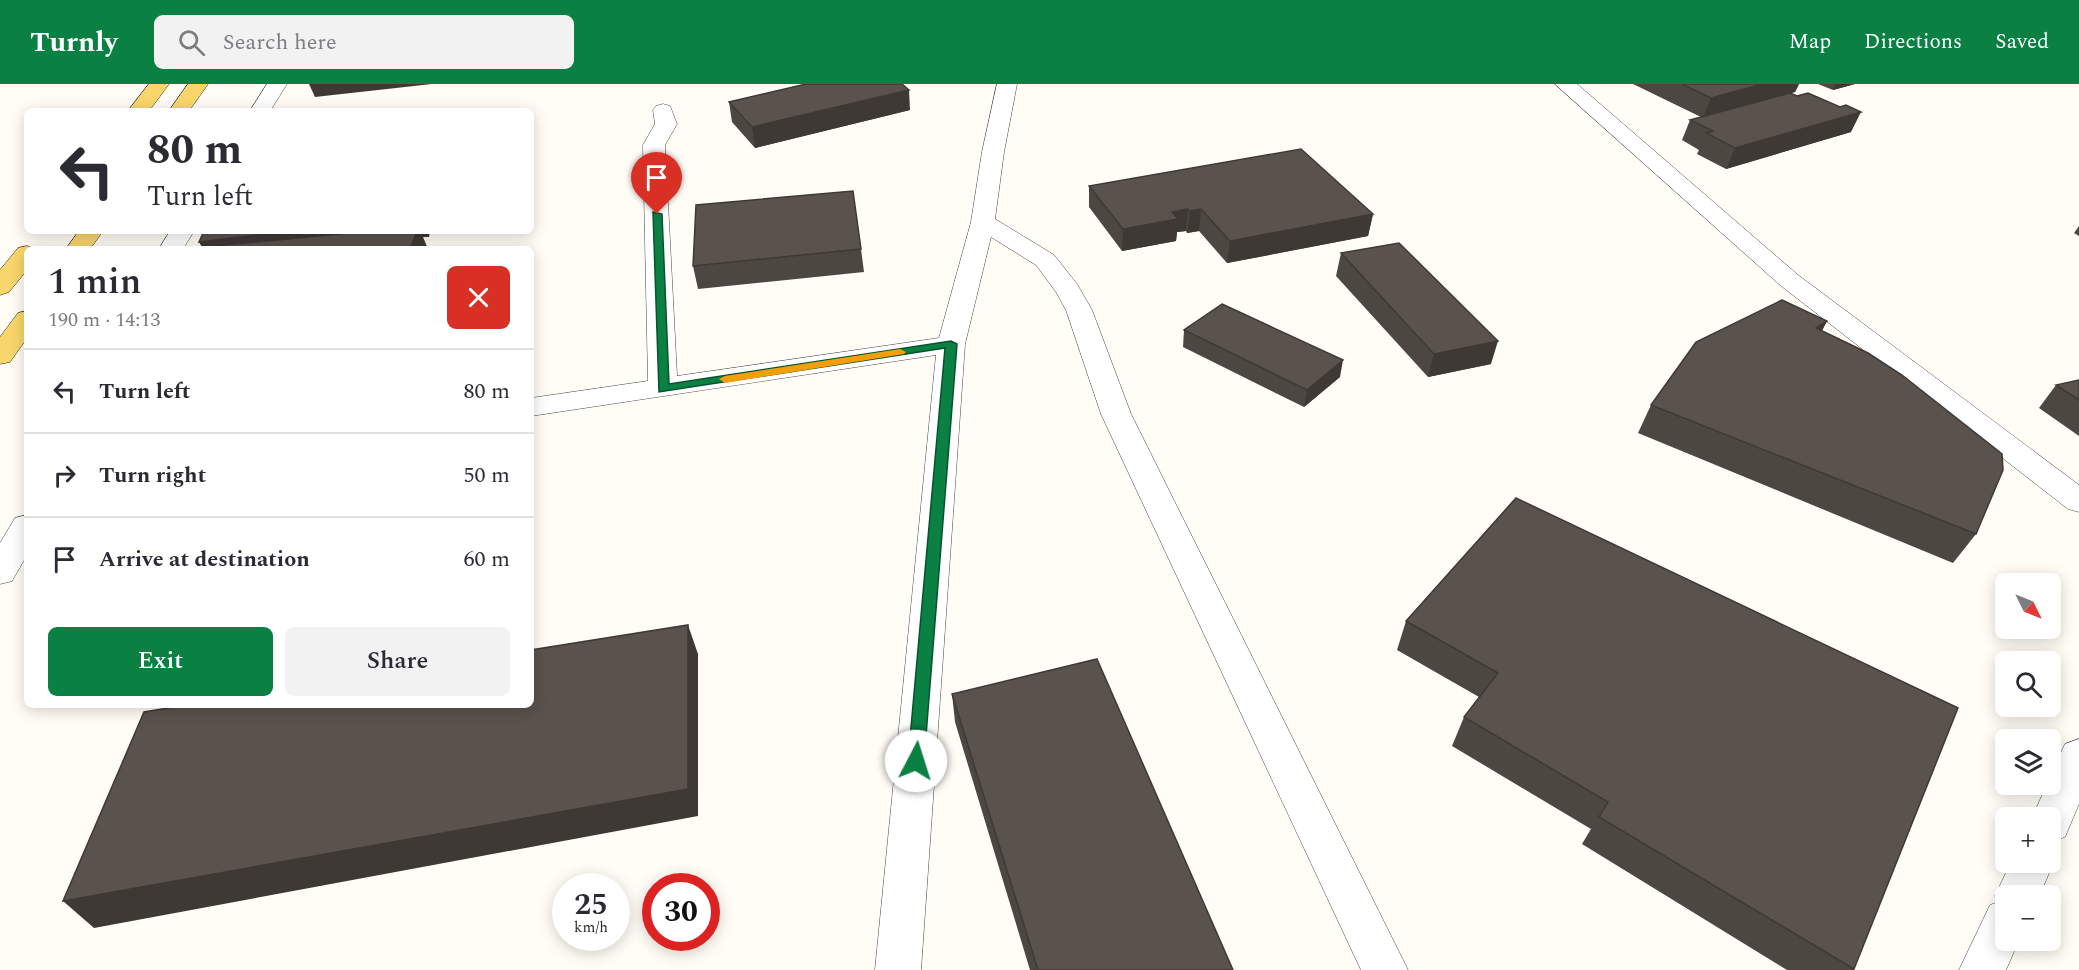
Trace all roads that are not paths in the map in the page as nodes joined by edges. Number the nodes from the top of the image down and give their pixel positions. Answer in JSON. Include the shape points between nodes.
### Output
{"nodes":[{"id":1,"x":159,"y":84,"type":"edge"},
{"id":2,"x":198,"y":84,"type":"edge"},
{"id":3,"x":277,"y":84,"type":"edge"},
{"id":4,"x":1007,"y":84,"type":"edge"},
{"id":5,"x":1564,"y":84,"type":"edge"},
{"id":6,"x":140,"y":108,"type":"edge"},
{"id":7,"x":180,"y":108,"type":"edge"},
{"id":8,"x":262,"y":108,"type":"edge"},
{"id":9,"x":663,"y":110,"type":"dead end"},
{"id":10,"x":983,"y":222,"type":"junction"},
{"id":11,"x":42,"y":234,"type":"edge"},
{"id":12,"x":32,"y":246,"type":"edge"},
{"id":13,"x":24,"y":257,"type":"edge"},
{"id":14,"x":0,"y":287,"type":"edge"},
{"id":15,"x":24,"y":323,"type":"edge"},
{"id":16,"x":951,"y":344,"type":"junction"},
{"id":17,"x":0,"y":356,"type":"edge"},
{"id":18,"x":663,"y":389,"type":"junction"},
{"id":19,"x":534,"y":407,"type":"edge"},
{"id":20,"x":2079,"y":501,"type":"edge"},
{"id":21,"x":24,"y":531,"type":"edge"},
{"id":22,"x":0,"y":572,"type":"edge"},
{"id":23,"x":2079,"y":756,"type":"edge"},
{"id":24,"x":2057,"y":807,"type":"edge"},
{"id":25,"x":1995,"y":943,"type":"edge"},
{"id":26,"x":898,"y":970,"type":"edge"},
{"id":27,"x":1384,"y":970,"type":"edge"},
{"id":28,"x":1982,"y":970,"type":"edge"}],
"edges":[{"from":1,"to":6,"type":"main road"},
{"from":2,"to":7,"type":"main road"},
{"from":3,"to":8,"type":"street"},
{"from":4,"to":10,"type":"street"},
{"from":5,"to":20,"type":"street","via":[[1789,280]]},
{"from":9,"to":18,"type":"street","via":[[666,124],[654,145]]},
{"from":10,"to":16,"type":"street"},
{"from":10,"to":27,"type":"street","via":[[1045,260],[1074,300],[1116,414]]},
{"from":11,"to":12,"type":"main road"},
{"from":13,"to":14,"type":"main road"},
{"from":15,"to":17,"type":"main road"},
{"from":16,"to":18,"type":"street"},
{"from":16,"to":26,"type":"street"},
{"from":18,"to":19,"type":"street"},
{"from":21,"to":22,"type":"street"},
{"from":23,"to":24,"type":"street"},
{"from":25,"to":28,"type":"street"}]}
